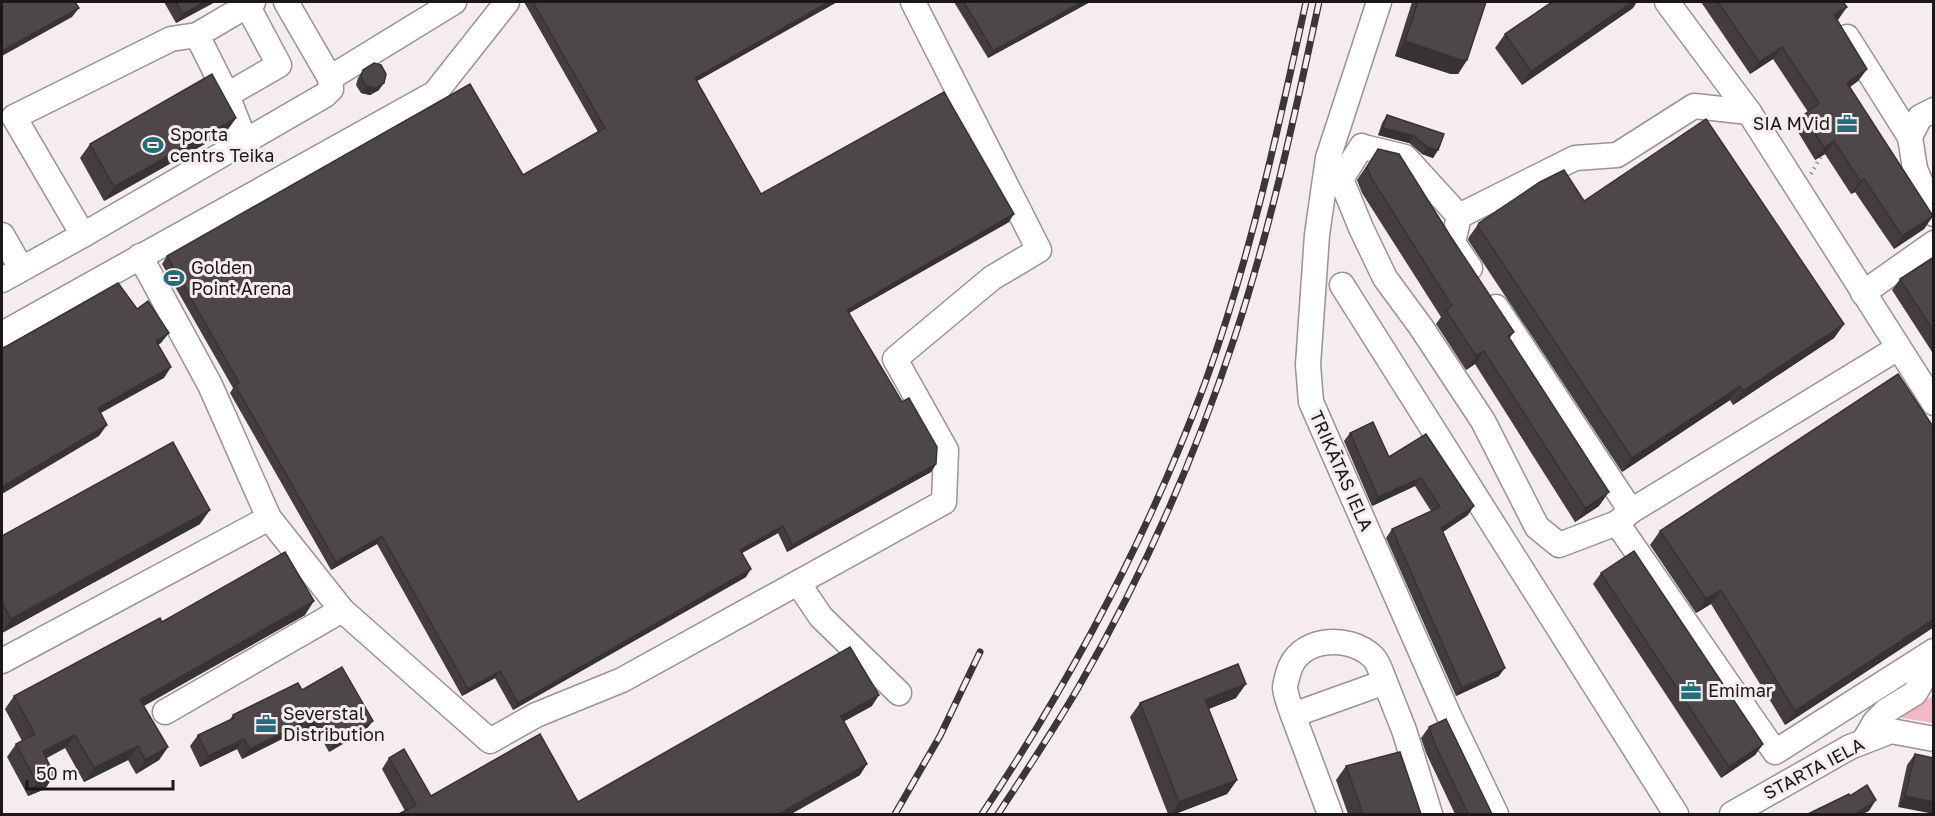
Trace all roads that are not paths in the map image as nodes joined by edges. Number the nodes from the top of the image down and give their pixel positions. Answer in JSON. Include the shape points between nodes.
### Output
{"nodes":[{"id":1,"x":286,"y":2,"type":"edge"},
{"id":2,"x":454,"y":2,"type":"edge"},
{"id":3,"x":507,"y":2,"type":"edge"},
{"id":4,"x":913,"y":2,"type":"edge"},
{"id":5,"x":1379,"y":2,"type":"edge"},
{"id":6,"x":1667,"y":2,"type":"edge"},
{"id":7,"x":250,"y":3,"type":"edge"},
{"id":8,"x":197,"y":35,"type":"junction"},
{"id":9,"x":1847,"y":37,"type":"edge"},
{"id":10,"x":330,"y":78,"type":"junction"},
{"id":11,"x":227,"y":95,"type":"junction"},
{"id":12,"x":1934,"y":110,"type":"edge"},
{"id":13,"x":1749,"y":112,"type":"junction"},
{"id":14,"x":1338,"y":129,"type":"junction"},
{"id":15,"x":1910,"y":137,"type":"junction"},
{"id":16,"x":245,"y":141,"type":"junction"},
{"id":17,"x":1362,"y":146,"type":"junction"},
{"id":18,"x":1934,"y":214,"type":"edge"},
{"id":19,"x":1459,"y":216,"type":"junction"},
{"id":20,"x":2,"y":235,"type":"edge"},
{"id":21,"x":83,"y":235,"type":"junction"},
{"id":22,"x":1934,"y":243,"type":"edge"},
{"id":23,"x":140,"y":256,"type":"junction"},
{"id":24,"x":11,"y":274,"type":"edge"},
{"id":25,"x":1342,"y":285,"type":"dead end"},
{"id":26,"x":1863,"y":293,"type":"junction"},
{"id":27,"x":2,"y":334,"type":"edge"},
{"id":28,"x":1898,"y":348,"type":"junction"},
{"id":29,"x":1934,"y":404,"type":"edge"},
{"id":30,"x":1624,"y":517,"type":"junction"},
{"id":31,"x":269,"y":518,"type":"junction"},
{"id":32,"x":798,"y":583,"type":"junction"},
{"id":33,"x":342,"y":610,"type":"junction"},
{"id":34,"x":1934,"y":651,"type":"edge"},
{"id":35,"x":1934,"y":660,"type":"edge"},
{"id":36,"x":2,"y":661,"type":"edge"},
{"id":37,"x":1385,"y":682,"type":"junction"},
{"id":38,"x":899,"y":693,"type":"dead end"},
{"id":39,"x":165,"y":712,"type":"dead end"},
{"id":40,"x":1293,"y":715,"type":"junction"},
{"id":41,"x":1934,"y":739,"type":"edge"},
{"id":42,"x":1864,"y":741,"type":"junction"},
{"id":43,"x":1330,"y":814,"type":"edge"},
{"id":44,"x":1430,"y":814,"type":"edge"},
{"id":45,"x":1496,"y":814,"type":"edge"},
{"id":46,"x":1676,"y":814,"type":"edge"},
{"id":47,"x":1732,"y":814,"type":"edge"}],
"edges":[{"from":1,"to":10,"type":"street"},
{"from":2,"to":10,"type":"street"},
{"from":3,"to":23,"type":"street","via":[[435,93]]},
{"from":4,"to":32,"type":"street","via":[[1039,250],[992,278],[895,359],[946,450],[944,502]]},
{"from":5,"to":14,"type":"street","name":"TRIKĀTAS IELA"},
{"from":6,"to":13,"type":"street"},
{"from":7,"to":8,"type":"street"},
{"from":7,"to":11,"type":"street","via":[[279,65]]},
{"from":8,"to":11,"type":"street"},
{"from":8,"to":21,"type":"street","via":[[171,39],[14,117]]},
{"from":9,"to":15,"type":"street"},
{"from":10,"to":16,"type":"street","via":[[331,89],[325,95]]},
{"from":11,"to":16,"type":"street"},
{"from":12,"to":15,"type":"street","via":[[1920,117]]},
{"from":13,"to":19,"type":"street","via":[[1694,106],[1617,155],[1575,158]]},
{"from":13,"to":26,"type":"street"},
{"from":14,"to":17,"type":"street"},
{"from":14,"to":45,"type":"street","name":"TRIKĀTAS IELA","via":[[1329,158],[1317,235],[1308,365],[1311,402]]},
{"from":15,"to":18,"type":"street","via":[[1915,169]]},
{"from":16,"to":21,"type":"street"},
{"from":17,"to":19,"type":"street","via":[[1405,157]]},
{"from":17,"to":30,"type":"street","via":[[1341,179],[1361,228],[1386,278],[1483,421],[1537,527],[1559,545]]},
{"from":19,"to":30,"type":"street","via":[[1453,243]]},
{"from":20,"to":24,"type":"street"},
{"from":21,"to":24,"type":"street"},
{"from":22,"to":26,"type":"street"},
{"from":23,"to":27,"type":"street"},
{"from":23,"to":31,"type":"street","via":[[210,385]]},
{"from":25,"to":46,"type":"street"},
{"from":26,"to":28,"type":"street"},
{"from":28,"to":29,"type":"street"},
{"from":28,"to":30,"type":"street"},
{"from":30,"to":34,"type":"street","via":[[1775,752]]},
{"from":31,"to":33,"type":"street"},
{"from":31,"to":36,"type":"street"},
{"from":32,"to":33,"type":"street","via":[[622,680],[536,716],[490,741]]},
{"from":32,"to":38,"type":"street","via":[[821,617]]},
{"from":33,"to":39,"type":"street"},
{"from":35,"to":42,"type":"street","via":[[1915,693],[1886,711]]},
{"from":37,"to":40,"type":"street"},
{"from":37,"to":40,"type":"street","via":[[1374,658],[1355,645],[1328,642],[1310,646],[1300,653],[1287,677],[1285,687]]},
{"from":37,"to":44,"type":"street"},
{"from":40,"to":43,"type":"street"},
{"from":41,"to":42,"type":"street","name":"STARTA IELA","via":[[1892,731]]},
{"from":42,"to":47,"type":"street","name":"STARTA IELA"}]}
